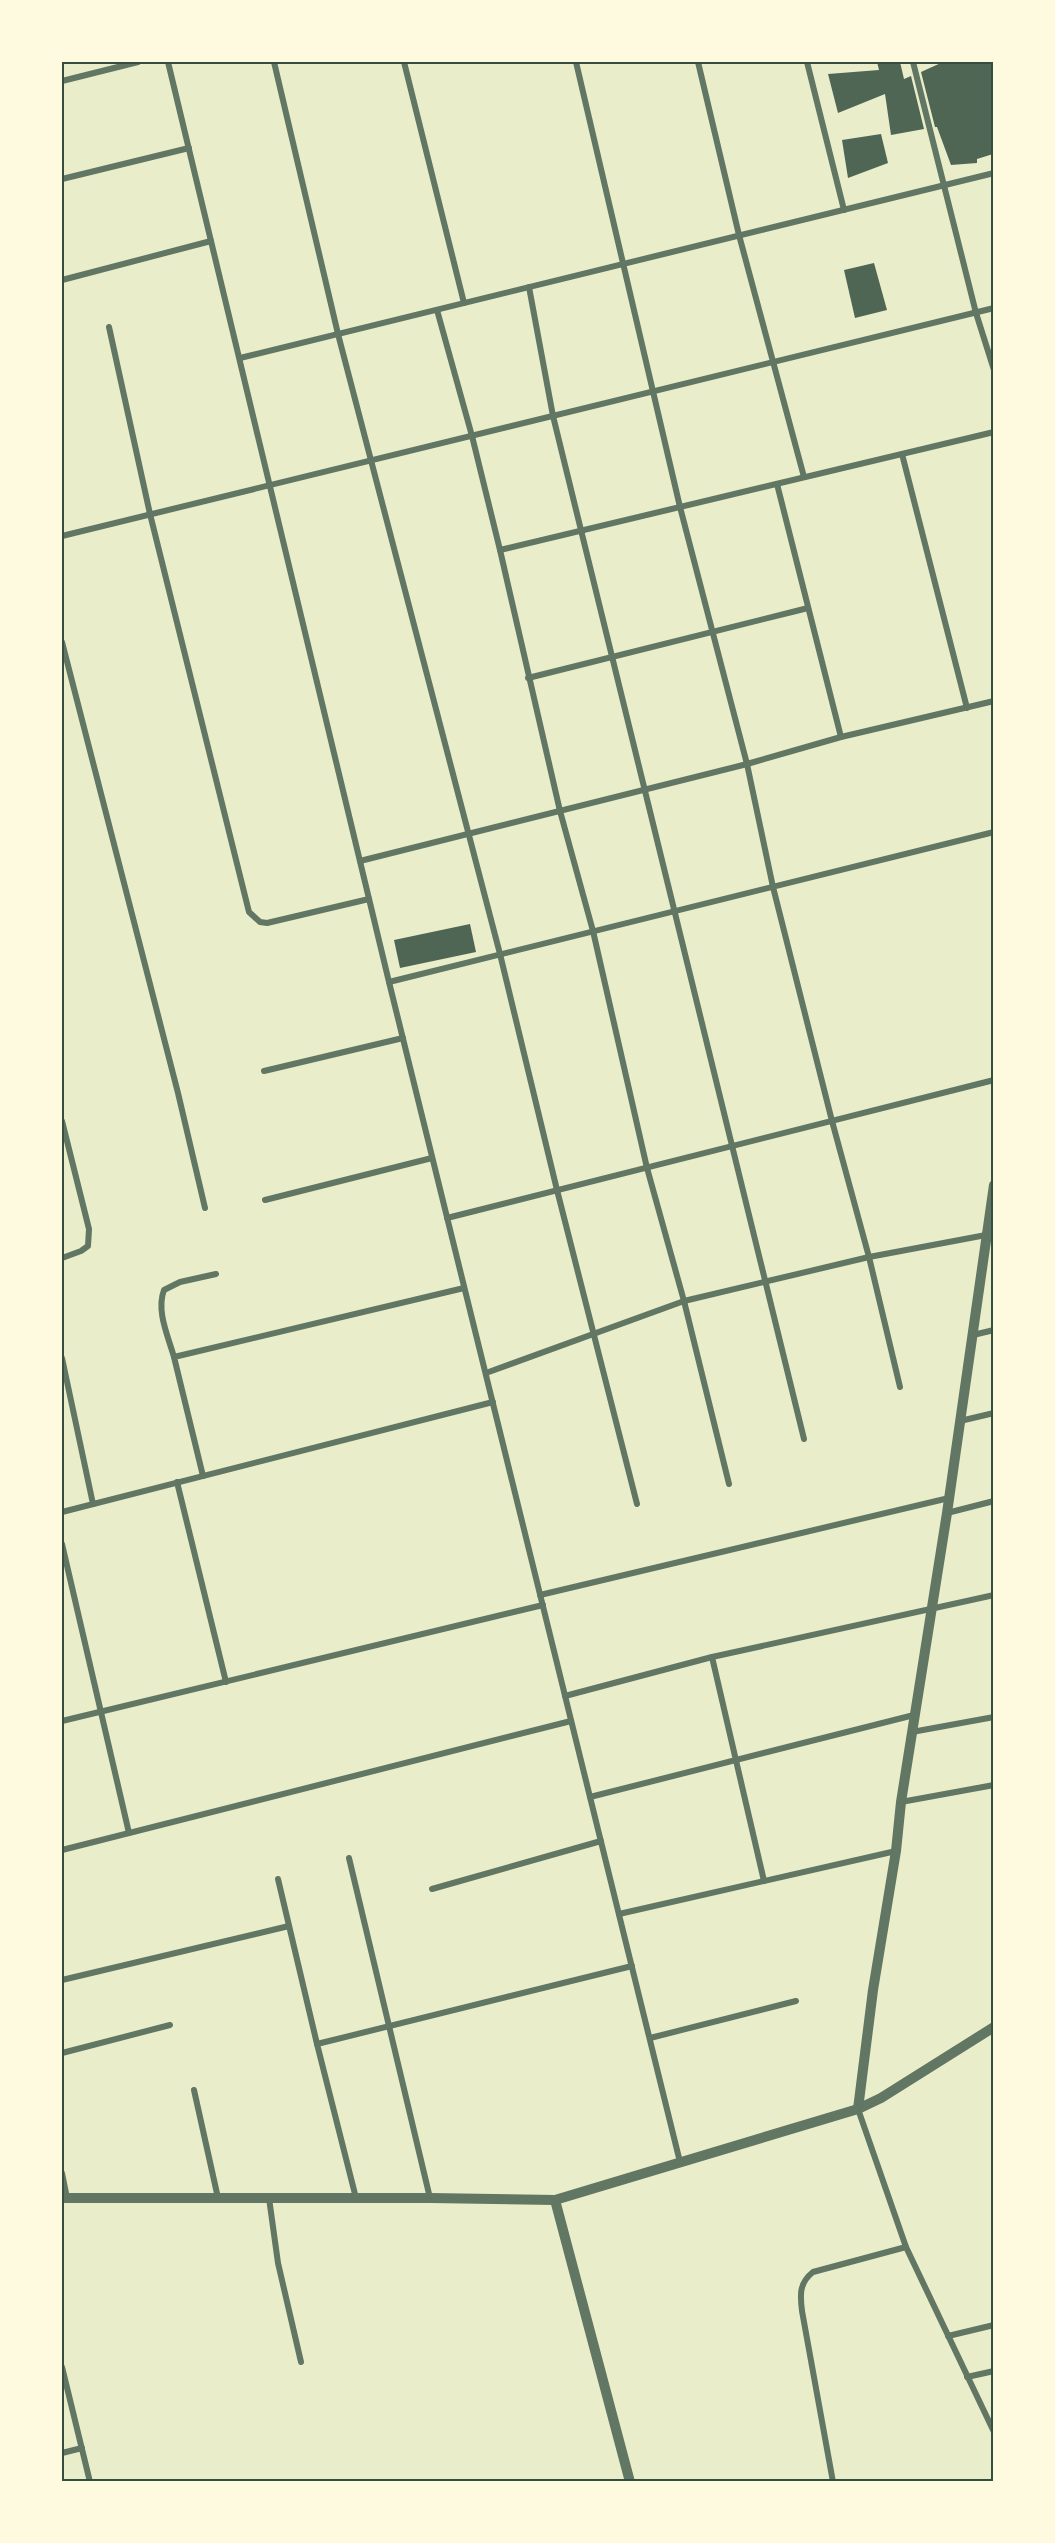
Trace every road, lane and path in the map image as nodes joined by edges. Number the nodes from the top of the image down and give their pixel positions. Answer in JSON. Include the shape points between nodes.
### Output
{"nodes":[{"id":1,"x":138,"y":62,"type":"edge"},
{"id":2,"x":168,"y":62,"type":"edge"},
{"id":3,"x":274,"y":62,"type":"edge"},
{"id":4,"x":404,"y":62,"type":"edge"},
{"id":5,"x":576,"y":62,"type":"edge"},
{"id":6,"x":698,"y":62,"type":"edge"},
{"id":7,"x":807,"y":62,"type":"edge"},
{"id":8,"x":914,"y":62,"type":"edge"},
{"id":9,"x":62,"y":81,"type":"edge"},
{"id":10,"x":189,"y":148,"type":"junction"},
{"id":11,"x":993,"y":173,"type":"edge"},
{"id":12,"x":62,"y":179,"type":"edge"},
{"id":13,"x":945,"y":185,"type":"junction"},
{"id":14,"x":844,"y":210,"type":"junction"},
{"id":15,"x":739,"y":235,"type":"junction"},
{"id":16,"x":211,"y":240,"type":"junction"},
{"id":17,"x":625,"y":264,"type":"junction"},
{"id":18,"x":62,"y":280,"type":"edge"},
{"id":19,"x":529,"y":287,"type":"junction"},
{"id":20,"x":464,"y":303,"type":"junction"},
{"id":21,"x":993,"y":308,"type":"edge"},
{"id":22,"x":437,"y":309,"type":"junction"},
{"id":23,"x":976,"y":313,"type":"junction"},
{"id":24,"x":109,"y":327,"type":"dead end"},
{"id":25,"x":338,"y":334,"type":"junction"},
{"id":26,"x":240,"y":358,"type":"junction"},
{"id":27,"x":772,"y":363,"type":"junction"},
{"id":28,"x":993,"y":370,"type":"edge"},
{"id":29,"x":653,"y":392,"type":"junction"},
{"id":30,"x":553,"y":416,"type":"junction"},
{"id":31,"x":993,"y":432,"type":"edge"},
{"id":32,"x":472,"y":436,"type":"junction"},
{"id":33,"x":902,"y":454,"type":"junction"},
{"id":34,"x":371,"y":461,"type":"junction"},
{"id":35,"x":804,"y":477,"type":"junction"},
{"id":36,"x":777,"y":484,"type":"junction"},
{"id":37,"x":270,"y":485,"type":"junction"},
{"id":38,"x":680,"y":507,"type":"junction"},
{"id":39,"x":150,"y":514,"type":"junction"},
{"id":40,"x":581,"y":531,"type":"junction"},
{"id":41,"x":62,"y":536,"type":"edge"},
{"id":42,"x":500,"y":550,"type":"junction"},
{"id":43,"x":808,"y":608,"type":"junction"},
{"id":44,"x":712,"y":632,"type":"junction"},
{"id":45,"x":62,"y":642,"type":"edge"},
{"id":46,"x":612,"y":657,"type":"junction"},
{"id":47,"x":528,"y":678,"type":"junction"},
{"id":48,"x":993,"y":701,"type":"edge"},
{"id":49,"x":967,"y":708,"type":"junction"},
{"id":50,"x":841,"y":737,"type":"junction"},
{"id":51,"x":747,"y":764,"type":"junction"},
{"id":52,"x":645,"y":790,"type":"junction"},
{"id":53,"x":560,"y":811,"type":"junction"},
{"id":54,"x":993,"y":832,"type":"edge"},
{"id":55,"x":469,"y":834,"type":"junction"},
{"id":56,"x":360,"y":861,"type":"junction"},
{"id":57,"x":773,"y":887,"type":"junction"},
{"id":58,"x":369,"y":899,"type":"junction"},
{"id":59,"x":674,"y":911,"type":"junction"},
{"id":60,"x":593,"y":931,"type":"junction"},
{"id":61,"x":500,"y":954,"type":"junction"},
{"id":62,"x":388,"y":982,"type":"junction"},
{"id":63,"x":403,"y":1038,"type":"junction"},
{"id":64,"x":264,"y":1071,"type":"dead end"},
{"id":65,"x":993,"y":1080,"type":"edge"},
{"id":66,"x":62,"y":1121,"type":"edge"},
{"id":67,"x":832,"y":1121,"type":"junction"},
{"id":68,"x":732,"y":1146,"type":"junction"},
{"id":69,"x":432,"y":1158,"type":"junction"},
{"id":70,"x":647,"y":1168,"type":"junction"},
{"id":71,"x":993,"y":1185,"type":"edge"},
{"id":72,"x":557,"y":1190,"type":"junction"},
{"id":73,"x":265,"y":1200,"type":"dead end"},
{"id":74,"x":205,"y":1208,"type":"dead end"},
{"id":75,"x":447,"y":1218,"type":"junction"},
{"id":76,"x":991,"y":1220,"type":"edge"},
{"id":77,"x":987,"y":1235,"type":"junction"},
{"id":78,"x":869,"y":1257,"type":"junction"},
{"id":79,"x":62,"y":1258,"type":"edge"},
{"id":80,"x":216,"y":1274,"type":"dead end"},
{"id":81,"x":766,"y":1282,"type":"junction"},
{"id":82,"x":464,"y":1288,"type":"junction"},
{"id":83,"x":684,"y":1301,"type":"junction"},
{"id":84,"x":993,"y":1330,"type":"edge"},
{"id":85,"x":595,"y":1334,"type":"junction"},
{"id":86,"x":972,"y":1335,"type":"junction"},
{"id":87,"x":174,"y":1357,"type":"junction"},
{"id":88,"x":62,"y":1358,"type":"edge"},
{"id":89,"x":486,"y":1373,"type":"junction"},
{"id":90,"x":900,"y":1387,"type":"dead end"},
{"id":91,"x":493,"y":1402,"type":"junction"},
{"id":92,"x":993,"y":1413,"type":"edge"},
{"id":93,"x":960,"y":1422,"type":"junction"},
{"id":94,"x":804,"y":1439,"type":"dead end"},
{"id":95,"x":203,"y":1476,"type":"junction"},
{"id":96,"x":177,"y":1482,"type":"junction"},
{"id":97,"x":729,"y":1484,"type":"dead end"},
{"id":98,"x":949,"y":1498,"type":"junction"},
{"id":99,"x":993,"y":1501,"type":"edge"},
{"id":100,"x":93,"y":1504,"type":"junction"},
{"id":101,"x":638,"y":1504,"type":"dead end"},
{"id":102,"x":62,"y":1512,"type":"edge"},
{"id":103,"x":947,"y":1513,"type":"junction"},
{"id":104,"x":62,"y":1544,"type":"edge"},
{"id":105,"x":540,"y":1595,"type":"junction"},
{"id":106,"x":993,"y":1595,"type":"edge"},
{"id":107,"x":543,"y":1605,"type":"junction"},
{"id":108,"x":931,"y":1609,"type":"junction"},
{"id":109,"x":712,"y":1657,"type":"junction"},
{"id":110,"x":226,"y":1682,"type":"junction"},
{"id":111,"x":565,"y":1696,"type":"junction"},
{"id":112,"x":100,"y":1712,"type":"junction"},
{"id":113,"x":914,"y":1715,"type":"junction"},
{"id":114,"x":993,"y":1717,"type":"edge"},
{"id":115,"x":62,"y":1721,"type":"edge"},
{"id":116,"x":572,"y":1721,"type":"junction"},
{"id":117,"x":912,"y":1732,"type":"junction"},
{"id":118,"x":735,"y":1759,"type":"junction"},
{"id":119,"x":993,"y":1785,"type":"edge"},
{"id":120,"x":590,"y":1797,"type":"junction"},
{"id":121,"x":901,"y":1802,"type":"junction"},
{"id":122,"x":129,"y":1833,"type":"junction"},
{"id":123,"x":601,"y":1841,"type":"junction"},
{"id":124,"x":62,"y":1850,"type":"edge"},
{"id":125,"x":896,"y":1851,"type":"junction"},
{"id":126,"x":349,"y":1858,"type":"dead end"},
{"id":127,"x":278,"y":1879,"type":"dead end"},
{"id":128,"x":764,"y":1881,"type":"junction"},
{"id":129,"x":432,"y":1889,"type":"dead end"},
{"id":130,"x":619,"y":1914,"type":"junction"},
{"id":131,"x":289,"y":1926,"type":"junction"},
{"id":132,"x":632,"y":1966,"type":"junction"},
{"id":133,"x":62,"y":1980,"type":"edge"},
{"id":134,"x":796,"y":2001,"type":"dead end"},
{"id":135,"x":170,"y":2025,"type":"dead end"},
{"id":136,"x":390,"y":2027,"type":"junction"},
{"id":137,"x":993,"y":2027,"type":"edge"},
{"id":138,"x":650,"y":2038,"type":"junction"},
{"id":139,"x":317,"y":2044,"type":"junction"},
{"id":140,"x":62,"y":2052,"type":"edge"},
{"id":141,"x":194,"y":2090,"type":"dead end"},
{"id":142,"x":858,"y":2109,"type":"junction"},
{"id":143,"x":681,"y":2162,"type":"junction"},
{"id":144,"x":62,"y":2173,"type":"edge"},
{"id":145,"x":64,"y":2198,"type":"edge"},
{"id":146,"x":218,"y":2198,"type":"junction"},
{"id":147,"x":269,"y":2198,"type":"junction"},
{"id":148,"x":356,"y":2198,"type":"junction"},
{"id":149,"x":430,"y":2198,"type":"junction"},
{"id":150,"x":555,"y":2200,"type":"junction"},
{"id":151,"x":906,"y":2247,"type":"junction"},
{"id":152,"x":993,"y":2325,"type":"edge"},
{"id":153,"x":948,"y":2336,"type":"junction"},
{"id":154,"x":301,"y":2362,"type":"dead end"},
{"id":155,"x":62,"y":2367,"type":"edge"},
{"id":156,"x":993,"y":2371,"type":"edge"},
{"id":157,"x":968,"y":2377,"type":"junction"},
{"id":158,"x":993,"y":2432,"type":"edge"},
{"id":159,"x":82,"y":2448,"type":"junction"},
{"id":160,"x":62,"y":2453,"type":"edge"},
{"id":161,"x":90,"y":2481,"type":"edge"},
{"id":162,"x":630,"y":2481,"type":"edge"},
{"id":163,"x":833,"y":2481,"type":"edge"}],
"edges":[{"from":1,"to":9,"type":"street"},
{"from":2,"to":10,"type":"street"},
{"from":3,"to":25,"type":"street"},
{"from":4,"to":20,"type":"street"},
{"from":5,"to":17,"type":"street"},
{"from":6,"to":15,"type":"street"},
{"from":7,"to":14,"type":"street"},
{"from":8,"to":13,"type":"street"},
{"from":10,"to":12,"type":"street"},
{"from":10,"to":16,"type":"street"},
{"from":11,"to":13,"type":"street"},
{"from":13,"to":14,"type":"street"},
{"from":13,"to":23,"type":"street"},
{"from":14,"to":15,"type":"street"},
{"from":15,"to":17,"type":"street"},
{"from":15,"to":27,"type":"street"},
{"from":16,"to":18,"type":"street"},
{"from":16,"to":26,"type":"street"},
{"from":17,"to":19,"type":"street"},
{"from":17,"to":29,"type":"street"},
{"from":19,"to":20,"type":"street"},
{"from":19,"to":30,"type":"street"},
{"from":20,"to":22,"type":"street"},
{"from":21,"to":23,"type":"street"},
{"from":22,"to":25,"type":"street"},
{"from":22,"to":32,"type":"street"},
{"from":23,"to":27,"type":"street"},
{"from":23,"to":28,"type":"street"},
{"from":24,"to":39,"type":"street"},
{"from":25,"to":26,"type":"street"},
{"from":25,"to":34,"type":"street"},
{"from":26,"to":37,"type":"street"},
{"from":27,"to":29,"type":"street"},
{"from":27,"to":35,"type":"street"},
{"from":29,"to":30,"type":"street"},
{"from":29,"to":38,"type":"street"},
{"from":30,"to":32,"type":"street"},
{"from":30,"to":40,"type":"street"},
{"from":31,"to":33,"type":"street"},
{"from":32,"to":34,"type":"street"},
{"from":32,"to":42,"type":"street"},
{"from":33,"to":35,"type":"street"},
{"from":33,"to":49,"type":"street"},
{"from":34,"to":37,"type":"street"},
{"from":34,"to":55,"type":"street"},
{"from":35,"to":36,"type":"street"},
{"from":36,"to":38,"type":"street"},
{"from":36,"to":43,"type":"street"},
{"from":37,"to":39,"type":"street"},
{"from":37,"to":56,"type":"street"},
{"from":38,"to":40,"type":"street"},
{"from":38,"to":44,"type":"street"},
{"from":39,"to":41,"type":"street"},
{"from":39,"to":58,"type":"street","via":[[249,912],[267,923]]},
{"from":40,"to":42,"type":"street"},
{"from":40,"to":46,"type":"street"},
{"from":42,"to":47,"type":"street"},
{"from":43,"to":44,"type":"street"},
{"from":43,"to":50,"type":"street"},
{"from":44,"to":46,"type":"street"},
{"from":44,"to":51,"type":"street"},
{"from":45,"to":74,"type":"street"},
{"from":46,"to":47,"type":"street"},
{"from":46,"to":52,"type":"street"},
{"from":47,"to":53,"type":"street"},
{"from":48,"to":49,"type":"street"},
{"from":49,"to":50,"type":"street"},
{"from":50,"to":51,"type":"street"},
{"from":51,"to":52,"type":"street"},
{"from":51,"to":57,"type":"street"},
{"from":52,"to":53,"type":"street"},
{"from":52,"to":59,"type":"street"},
{"from":53,"to":55,"type":"street"},
{"from":53,"to":60,"type":"street"},
{"from":54,"to":57,"type":"street"},
{"from":55,"to":56,"type":"street"},
{"from":55,"to":61,"type":"street"},
{"from":56,"to":58,"type":"street"},
{"from":57,"to":59,"type":"street"},
{"from":57,"to":67,"type":"street"},
{"from":58,"to":62,"type":"street"},
{"from":59,"to":60,"type":"street"},
{"from":59,"to":68,"type":"street"},
{"from":60,"to":61,"type":"street"},
{"from":60,"to":70,"type":"street"},
{"from":61,"to":62,"type":"street"},
{"from":61,"to":72,"type":"street"},
{"from":62,"to":63,"type":"street"},
{"from":63,"to":64,"type":"street"},
{"from":63,"to":69,"type":"street"},
{"from":65,"to":67,"type":"street"},
{"from":66,"to":79,"type":"street","via":[[89,1229],[87,1246]]},
{"from":67,"to":68,"type":"street"},
{"from":67,"to":78,"type":"street"},
{"from":68,"to":70,"type":"street"},
{"from":68,"to":81,"type":"street"},
{"from":69,"to":73,"type":"street"},
{"from":69,"to":75,"type":"street"},
{"from":70,"to":72,"type":"street"},
{"from":70,"to":83,"type":"street"},
{"from":71,"to":76,"type":"street"},
{"from":72,"to":75,"type":"street"},
{"from":72,"to":85,"type":"street"},
{"from":75,"to":82,"type":"street"},
{"from":76,"to":77,"type":"street"},
{"from":77,"to":78,"type":"street"},
{"from":77,"to":86,"type":"street"},
{"from":78,"to":81,"type":"street"},
{"from":78,"to":90,"type":"street"},
{"from":80,"to":87,"type":"street","via":[[164,1290],[160,1301]]},
{"from":81,"to":83,"type":"street"},
{"from":81,"to":94,"type":"street"},
{"from":82,"to":87,"type":"street"},
{"from":82,"to":89,"type":"street"},
{"from":83,"to":85,"type":"street"},
{"from":83,"to":97,"type":"street"},
{"from":84,"to":86,"type":"street"},
{"from":85,"to":89,"type":"street"},
{"from":85,"to":101,"type":"street"},
{"from":86,"to":93,"type":"street"},
{"from":87,"to":95,"type":"street"},
{"from":88,"to":100,"type":"street"},
{"from":89,"to":91,"type":"street"},
{"from":91,"to":95,"type":"street"},
{"from":91,"to":105,"type":"street"},
{"from":92,"to":93,"type":"street"},
{"from":93,"to":98,"type":"street"},
{"from":95,"to":96,"type":"street"},
{"from":96,"to":100,"type":"street"},
{"from":96,"to":110,"type":"street"},
{"from":98,"to":103,"type":"street"},
{"from":98,"to":105,"type":"street"},
{"from":99,"to":103,"type":"street"},
{"from":100,"to":102,"type":"street"},
{"from":103,"to":108,"type":"street"},
{"from":104,"to":112,"type":"street"},
{"from":105,"to":107,"type":"street"},
{"from":106,"to":108,"type":"street"},
{"from":107,"to":110,"type":"street"},
{"from":107,"to":111,"type":"street"},
{"from":108,"to":109,"type":"street"},
{"from":108,"to":113,"type":"street"},
{"from":109,"to":111,"type":"street"},
{"from":109,"to":118,"type":"street"},
{"from":110,"to":112,"type":"street"},
{"from":111,"to":116,"type":"street"},
{"from":112,"to":115,"type":"street"},
{"from":112,"to":122,"type":"street"},
{"from":113,"to":117,"type":"street"},
{"from":113,"to":118,"type":"street"},
{"from":114,"to":117,"type":"street"},
{"from":116,"to":120,"type":"street"},
{"from":116,"to":122,"type":"street"},
{"from":117,"to":121,"type":"street"},
{"from":118,"to":120,"type":"street"},
{"from":118,"to":128,"type":"street"},
{"from":119,"to":121,"type":"street"},
{"from":120,"to":123,"type":"street"},
{"from":121,"to":125,"type":"street"},
{"from":122,"to":124,"type":"street"},
{"from":123,"to":129,"type":"street"},
{"from":123,"to":130,"type":"street"},
{"from":125,"to":128,"type":"street"},
{"from":125,"to":142,"type":"street"},
{"from":126,"to":136,"type":"street"},
{"from":127,"to":131,"type":"street"},
{"from":128,"to":130,"type":"street"},
{"from":130,"to":132,"type":"street"},
{"from":131,"to":133,"type":"street"},
{"from":131,"to":139,"type":"street"},
{"from":132,"to":136,"type":"street"},
{"from":132,"to":138,"type":"street"},
{"from":134,"to":138,"type":"street"},
{"from":135,"to":140,"type":"street"},
{"from":136,"to":139,"type":"street"},
{"from":136,"to":149,"type":"street"},
{"from":137,"to":142,"type":"street"},
{"from":138,"to":143,"type":"street"},
{"from":139,"to":148,"type":"street"},
{"from":141,"to":146,"type":"street"},
{"from":142,"to":143,"type":"street"},
{"from":142,"to":151,"type":"street"},
{"from":143,"to":150,"type":"street"},
{"from":144,"to":145,"type":"street"},
{"from":145,"to":146,"type":"street"},
{"from":146,"to":147,"type":"street"},
{"from":147,"to":148,"type":"street"},
{"from":147,"to":154,"type":"street","via":[[278,2263]]},
{"from":148,"to":149,"type":"street"},
{"from":149,"to":150,"type":"street"},
{"from":150,"to":162,"type":"street"},
{"from":151,"to":153,"type":"street"},
{"from":151,"to":163,"type":"street","via":[[813,2272],[802,2284],[802,2311]]},
{"from":152,"to":153,"type":"street"},
{"from":153,"to":157,"type":"street"},
{"from":155,"to":159,"type":"street"},
{"from":156,"to":157,"type":"street"},
{"from":157,"to":158,"type":"street"},
{"from":159,"to":160,"type":"street"},
{"from":159,"to":161,"type":"street"}]}
